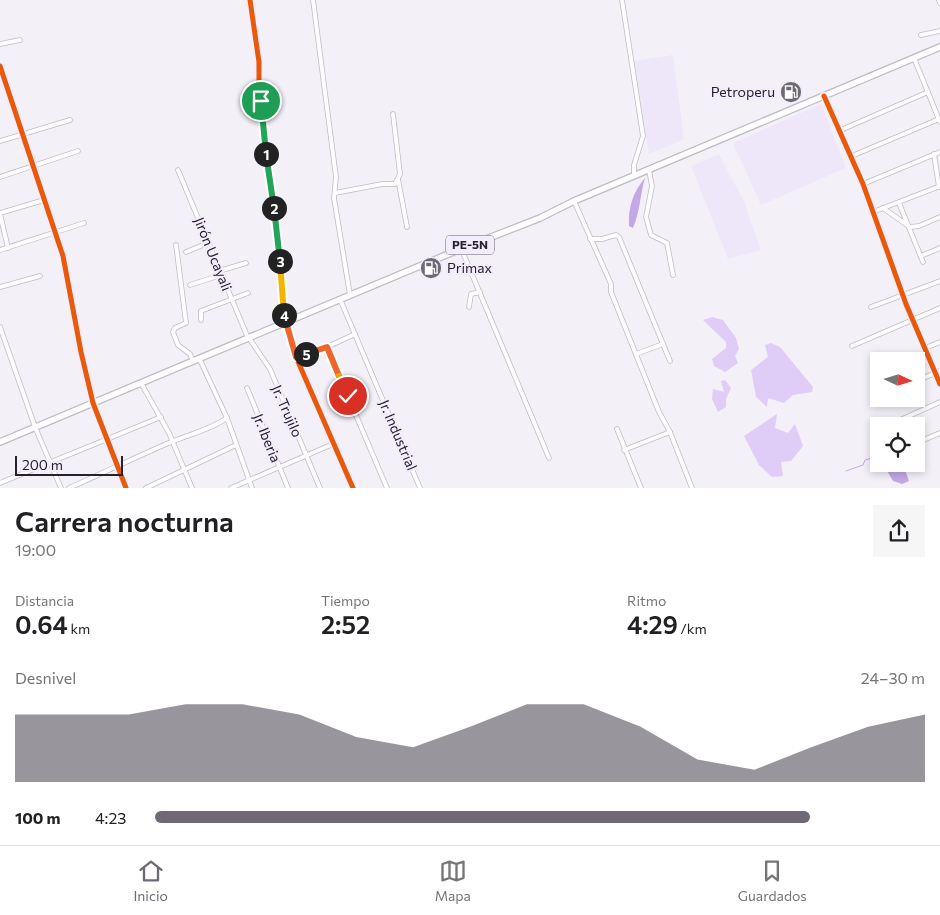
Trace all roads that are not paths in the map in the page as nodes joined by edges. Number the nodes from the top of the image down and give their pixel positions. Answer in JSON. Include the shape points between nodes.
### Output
{"nodes":[{"id":1,"x":250,"y":0,"type":"edge"},
{"id":2,"x":313,"y":0,"type":"edge"},
{"id":3,"x":622,"y":0,"type":"edge"},
{"id":4,"x":940,"y":31,"type":"edge"},
{"id":5,"x":921,"y":35,"type":"dead end"},
{"id":6,"x":20,"y":40,"type":"dead end"},
{"id":7,"x":0,"y":44,"type":"edge"},
{"id":8,"x":940,"y":47,"type":"edge"},
{"id":9,"x":914,"y":58,"type":"junction"},
{"id":10,"x":0,"y":66,"type":"edge"},
{"id":11,"x":1,"y":71,"type":"edge"},
{"id":12,"x":928,"y":92,"type":"junction"},
{"id":13,"x":824,"y":96,"type":"junction"},
{"id":14,"x":393,"y":114,"type":"dead end"},
{"id":15,"x":70,"y":120,"type":"dead end"},
{"id":16,"x":939,"y":121,"type":"edge"},
{"id":17,"x":841,"y":130,"type":"junction"},
{"id":18,"x":22,"y":135,"type":"junction"},
{"id":19,"x":0,"y":141,"type":"edge"},
{"id":20,"x":78,"y":151,"type":"dead end"},
{"id":21,"x":940,"y":152,"type":"edge"},
{"id":22,"x":934,"y":154,"type":"junction"},
{"id":23,"x":852,"y":156,"type":"junction"},
{"id":24,"x":32,"y":166,"type":"junction"},
{"id":25,"x":178,"y":170,"type":"dead end"},
{"id":26,"x":649,"y":170,"type":"junction"},
{"id":27,"x":634,"y":176,"type":"junction"},
{"id":28,"x":0,"y":177,"type":"edge"},
{"id":29,"x":398,"y":179,"type":"junction"},
{"id":30,"x":863,"y":184,"type":"junction"},
{"id":31,"x":940,"y":187,"type":"edge"},
{"id":32,"x":335,"y":193,"type":"junction"},
{"id":33,"x":44,"y":200,"type":"junction"},
{"id":34,"x":574,"y":201,"type":"junction"},
{"id":35,"x":899,"y":202,"type":"junction"},
{"id":36,"x":882,"y":208,"type":"junction"},
{"id":37,"x":873,"y":212,"type":"junction"},
{"id":38,"x":0,"y":214,"type":"edge"},
{"id":39,"x":940,"y":217,"type":"edge"},
{"id":40,"x":84,"y":223,"type":"dead end"},
{"id":41,"x":407,"y":227,"type":"dead end"},
{"id":42,"x":910,"y":227,"type":"junction"},
{"id":43,"x":55,"y":232,"type":"junction"},
{"id":44,"x":590,"y":239,"type":"junction"},
{"id":45,"x":208,"y":243,"type":"junction"},
{"id":46,"x":176,"y":245,"type":"dead end"},
{"id":47,"x":8,"y":248,"type":"junction"},
{"id":48,"x":461,"y":248,"type":"junction"},
{"id":49,"x":940,"y":248,"type":"edge"},
{"id":50,"x":0,"y":250,"type":"edge"},
{"id":51,"x":186,"y":252,"type":"dead end"},
{"id":52,"x":921,"y":256,"type":"junction"},
{"id":53,"x":923,"y":262,"type":"dead end"},
{"id":54,"x":246,"y":263,"type":"dead end"},
{"id":55,"x":220,"y":273,"type":"junction"},
{"id":56,"x":673,"y":275,"type":"dead end"},
{"id":57,"x":40,"y":276,"type":"dead end"},
{"id":58,"x":940,"y":281,"type":"edge"},
{"id":59,"x":190,"y":286,"type":"dead end"},
{"id":60,"x":0,"y":287,"type":"edge"},
{"id":61,"x":480,"y":292,"type":"junction"},
{"id":62,"x":248,"y":293,"type":"dead end"},
{"id":63,"x":350,"y":295,"type":"junction"},
{"id":64,"x":903,"y":295,"type":"junction"},
{"id":65,"x":340,"y":299,"type":"junction"},
{"id":66,"x":231,"y":300,"type":"junction"},
{"id":67,"x":469,"y":307,"type":"dead end"},
{"id":68,"x":871,"y":307,"type":"dead end"},
{"id":69,"x":940,"y":308,"type":"edge"},
{"id":70,"x":912,"y":319,"type":"junction"},
{"id":71,"x":201,"y":320,"type":"dead end"},
{"id":72,"x":286,"y":323,"type":"junction"},
{"id":73,"x":0,"y":327,"type":"edge"},
{"id":74,"x":355,"y":334,"type":"junction"},
{"id":75,"x":248,"y":338,"type":"junction"},
{"id":76,"x":940,"y":342,"type":"edge"},
{"id":77,"x":663,"y":344,"type":"junction"},
{"id":78,"x":852,"y":346,"type":"dead end"},
{"id":79,"x":327,"y":347,"type":"junction"},
{"id":80,"x":925,"y":348,"type":"junction"},
{"id":81,"x":636,"y":354,"type":"junction"},
{"id":82,"x":296,"y":357,"type":"junction"},
{"id":83,"x":196,"y":360,"type":"junction"},
{"id":84,"x":670,"y":361,"type":"dead end"},
{"id":85,"x":938,"y":372,"type":"edge"},
{"id":86,"x":925,"y":377,"type":"edge"},
{"id":87,"x":141,"y":383,"type":"junction"},
{"id":88,"x":940,"y":384,"type":"edge"},
{"id":89,"x":247,"y":388,"type":"dead end"},
{"id":90,"x":940,"y":402,"type":"edge"},
{"id":91,"x":94,"y":403,"type":"junction"},
{"id":92,"x":161,"y":417,"type":"junction"},
{"id":93,"x":905,"y":417,"type":"edge"},
{"id":94,"x":227,"y":418,"type":"junction"},
{"id":95,"x":35,"y":427,"type":"junction"},
{"id":96,"x":617,"y":429,"type":"dead end"},
{"id":97,"x":670,"y":432,"type":"junction"},
{"id":98,"x":940,"y":433,"type":"edge"},
{"id":99,"x":925,"y":439,"type":"edge"},
{"id":100,"x":106,"y":440,"type":"junction"},
{"id":101,"x":173,"y":441,"type":"junction"},
{"id":102,"x":0,"y":442,"type":"edge"},
{"id":103,"x":333,"y":444,"type":"junction"},
{"id":104,"x":236,"y":445,"type":"junction"},
{"id":105,"x":624,"y":450,"type":"junction"},
{"id":106,"x":306,"y":456,"type":"junction"},
{"id":107,"x":549,"y":458,"type":"dead end"},
{"id":108,"x":50,"y":463,"type":"junction"},
{"id":109,"x":279,"y":467,"type":"junction"},
{"id":110,"x":118,"y":468,"type":"junction"},
{"id":111,"x":186,"y":470,"type":"junction"},
{"id":112,"x":249,"y":480,"type":"junction"},
{"id":113,"x":0,"y":483,"type":"edge"},
{"id":114,"x":61,"y":488,"type":"edge"},
{"id":115,"x":69,"y":488,"type":"edge"},
{"id":116,"x":126,"y":488,"type":"edge"},
{"id":117,"x":146,"y":488,"type":"edge"},
{"id":118,"x":192,"y":488,"type":"edge"},
{"id":119,"x":231,"y":488,"type":"edge"},
{"id":120,"x":252,"y":488,"type":"edge"},
{"id":121,"x":288,"y":488,"type":"edge"},
{"id":122,"x":320,"y":488,"type":"edge"},
{"id":123,"x":353,"y":488,"type":"edge"},
{"id":124,"x":387,"y":488,"type":"edge"},
{"id":125,"x":420,"y":488,"type":"edge"},
{"id":126,"x":640,"y":488,"type":"edge"},
{"id":127,"x":692,"y":488,"type":"edge"}],
"edges":[{"from":1,"to":72,"type":"street"},
{"from":2,"to":32,"type":"street","via":[[336,177]]},
{"from":3,"to":27,"type":"street","via":[[643,136]]},
{"from":4,"to":5,"type":"street"},
{"from":6,"to":7,"type":"street"},
{"from":8,"to":9,"type":"highway","number":"PE-5N"},
{"from":9,"to":12,"type":"street"},
{"from":9,"to":13,"type":"highway","number":"PE-5N"},
{"from":10,"to":11,"type":"street"},
{"from":11,"to":18,"type":"street"},
{"from":12,"to":16,"type":"street"},
{"from":12,"to":17,"type":"street"},
{"from":13,"to":17,"type":"street"},
{"from":13,"to":26,"type":"highway","number":"PE-5N"},
{"from":14,"to":29,"type":"street"},
{"from":15,"to":18,"type":"street"},
{"from":16,"to":23,"type":"street"},
{"from":17,"to":23,"type":"street"},
{"from":18,"to":19,"type":"street"},
{"from":18,"to":24,"type":"street"},
{"from":20,"to":24,"type":"street"},
{"from":21,"to":22,"type":"street"},
{"from":22,"to":30,"type":"street"},
{"from":22,"to":31,"type":"street"},
{"from":23,"to":30,"type":"street"},
{"from":24,"to":28,"type":"street"},
{"from":24,"to":33,"type":"street"},
{"from":25,"to":45,"type":"street","name":"Jirón Ucayali"},
{"from":26,"to":27,"type":"highway","number":"PE-5N"},
{"from":26,"to":56,"type":"street","via":[[652,186],[646,217],[651,235],[666,243]]},
{"from":27,"to":34,"type":"highway","number":"PE-5N"},
{"from":29,"to":32,"type":"street","via":[[395,184]]},
{"from":29,"to":41,"type":"street"},
{"from":30,"to":37,"type":"street"},
{"from":31,"to":35,"type":"street"},
{"from":32,"to":63,"type":"street"},
{"from":33,"to":38,"type":"street"},
{"from":33,"to":43,"type":"street"},
{"from":34,"to":44,"type":"street"},
{"from":34,"to":48,"type":"highway","number":"PE-5N","via":[[535,220]]},
{"from":35,"to":36,"type":"street"},
{"from":35,"to":42,"type":"street"},
{"from":36,"to":37,"type":"street"},
{"from":36,"to":42,"type":"street"},
{"from":37,"to":64,"type":"street"},
{"from":38,"to":47,"type":"street"},
{"from":39,"to":42,"type":"street"},
{"from":40,"to":43,"type":"street"},
{"from":42,"to":52,"type":"street"},
{"from":43,"to":47,"type":"street"},
{"from":43,"to":91,"type":"street"},
{"from":44,"to":77,"type":"street","via":[[619,237]]},
{"from":44,"to":81,"type":"street"},
{"from":45,"to":51,"type":"street"},
{"from":45,"to":55,"type":"street","name":"Jirón Ucayali"},
{"from":46,"to":83,"type":"street","via":[[186,323],[172,332],[178,345]]},
{"from":47,"to":50,"type":"street"},
{"from":48,"to":61,"type":"street"},
{"from":48,"to":63,"type":"highway","number":"PE-5N"},
{"from":49,"to":52,"type":"street"},
{"from":52,"to":53,"type":"street"},
{"from":54,"to":55,"type":"street"},
{"from":55,"to":59,"type":"street"},
{"from":55,"to":66,"type":"street","name":"Jirón Ucayali"},
{"from":57,"to":60,"type":"street"},
{"from":58,"to":64,"type":"street"},
{"from":61,"to":67,"type":"street","via":[[470,293]]},
{"from":61,"to":107,"type":"street"},
{"from":62,"to":66,"type":"street"},
{"from":63,"to":65,"type":"highway","number":"PE-5N"},
{"from":64,"to":68,"type":"street"},
{"from":64,"to":70,"type":"street"},
{"from":65,"to":72,"type":"highway","number":"PE-5N"},
{"from":65,"to":74,"type":"street","name":"Jr. Industrial"},
{"from":66,"to":71,"type":"street","via":[[202,311]]},
{"from":66,"to":75,"type":"street","name":"Jirón Ucayali"},
{"from":69,"to":70,"type":"street"},
{"from":70,"to":78,"type":"street"},
{"from":70,"to":80,"type":"street"},
{"from":72,"to":75,"type":"highway","number":"PE-5N"},
{"from":72,"to":82,"type":"street"},
{"from":73,"to":95,"type":"street"},
{"from":74,"to":79,"type":"street"},
{"from":74,"to":125,"type":"street","name":"Jr. Industrial"},
{"from":75,"to":83,"type":"highway","number":"PE-5N"},
{"from":75,"to":106,"type":"street","name":"Jr. Trujilo","via":[[270,369]]},
{"from":76,"to":80,"type":"street"},
{"from":77,"to":81,"type":"street"},
{"from":77,"to":84,"type":"street"},
{"from":79,"to":82,"type":"street"},
{"from":79,"to":124,"type":"street"},
{"from":80,"to":85,"type":"street"},
{"from":81,"to":97,"type":"street"},
{"from":82,"to":103,"type":"street"},
{"from":83,"to":87,"type":"highway","number":"PE-5N"},
{"from":83,"to":94,"type":"street"},
{"from":85,"to":86,"type":"street"},
{"from":85,"to":88,"type":"street"},
{"from":87,"to":91,"type":"highway","number":"PE-5N"},
{"from":87,"to":92,"type":"street"},
{"from":89,"to":109,"type":"street","name":"Jr. Iberia"},
{"from":90,"to":93,"type":"street"},
{"from":91,"to":95,"type":"highway","number":"PE-5N"},
{"from":91,"to":100,"type":"street"},
{"from":92,"to":100,"type":"street"},
{"from":92,"to":101,"type":"street"},
{"from":94,"to":101,"type":"street","via":[[216,426]]},
{"from":94,"to":104,"type":"street"},
{"from":95,"to":102,"type":"highway","number":"PE-5N"},
{"from":95,"to":108,"type":"street"},
{"from":96,"to":105,"type":"street"},
{"from":97,"to":105,"type":"street"},
{"from":97,"to":127,"type":"street"},
{"from":98,"to":99,"type":"street"},
{"from":100,"to":108,"type":"street"},
{"from":100,"to":110,"type":"street"},
{"from":101,"to":110,"type":"street"},
{"from":101,"to":111,"type":"street"},
{"from":103,"to":106,"type":"street"},
{"from":103,"to":123,"type":"street"},
{"from":104,"to":111,"type":"street"},
{"from":104,"to":112,"type":"street"},
{"from":105,"to":126,"type":"street"},
{"from":106,"to":109,"type":"street"},
{"from":106,"to":122,"type":"street","name":"Jr. Trujilo"},
{"from":108,"to":113,"type":"street"},
{"from":108,"to":114,"type":"street"},
{"from":109,"to":112,"type":"street"},
{"from":109,"to":121,"type":"street","name":"Jr. Iberia"},
{"from":110,"to":115,"type":"street"},
{"from":110,"to":116,"type":"street"},
{"from":111,"to":117,"type":"street"},
{"from":111,"to":118,"type":"street"},
{"from":112,"to":119,"type":"street"},
{"from":112,"to":120,"type":"street"}]}
